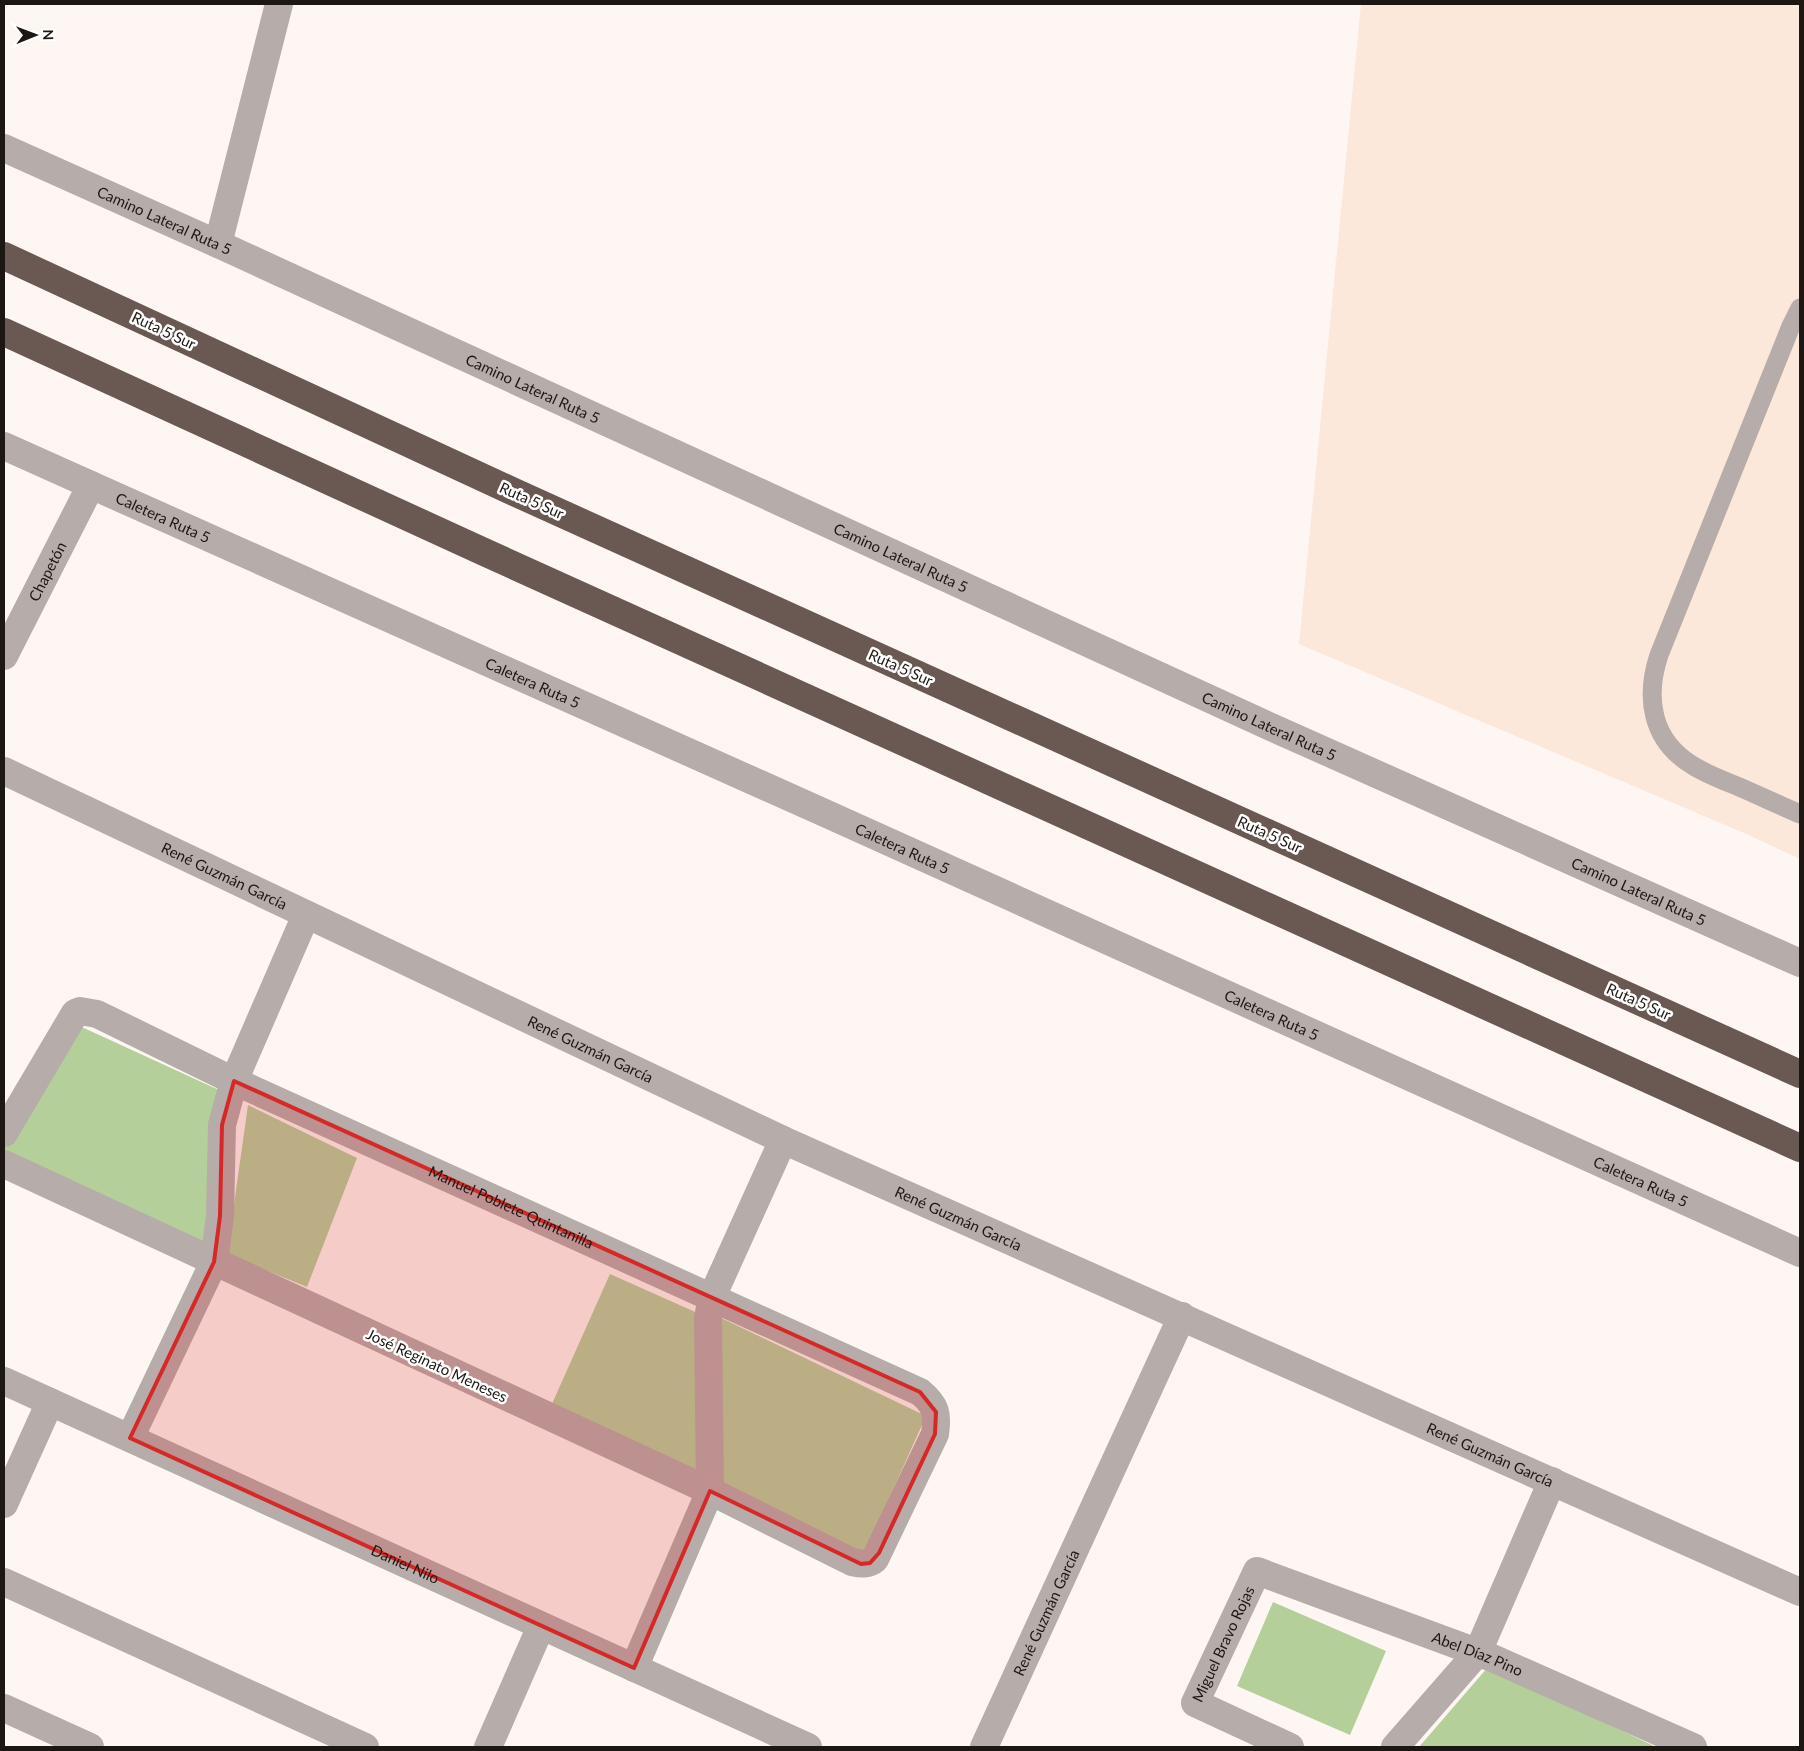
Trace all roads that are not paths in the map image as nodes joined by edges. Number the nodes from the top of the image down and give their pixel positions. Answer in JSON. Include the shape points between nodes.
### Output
{"nodes":[{"id":1,"x":279,"y":4,"type":"edge"},
{"id":2,"x":4,"y":148,"type":"edge"},
{"id":3,"x":218,"y":244,"type":"junction"},
{"id":4,"x":4,"y":256,"type":"edge"},
{"id":5,"x":1800,"y":308,"type":"edge"},
{"id":6,"x":4,"y":332,"type":"edge"},
{"id":7,"x":4,"y":446,"type":"edge"},
{"id":8,"x":91,"y":485,"type":"junction"},
{"id":9,"x":4,"y":656,"type":"edge"},
{"id":10,"x":4,"y":771,"type":"edge"},
{"id":11,"x":1800,"y":814,"type":"edge"},
{"id":12,"x":306,"y":915,"type":"junction"},
{"id":13,"x":1800,"y":963,"type":"edge"},
{"id":14,"x":1800,"y":1074,"type":"edge"},
{"id":15,"x":234,"y":1082,"type":"junction"},
{"id":16,"x":4,"y":1133,"type":"edge"},
{"id":17,"x":783,"y":1140,"type":"junction"},
{"id":18,"x":1800,"y":1148,"type":"edge"},
{"id":19,"x":4,"y":1164,"type":"edge"},
{"id":20,"x":1800,"y":1252,"type":"edge"},
{"id":21,"x":214,"y":1262,"type":"junction"},
{"id":22,"x":712,"y":1297,"type":"junction"},
{"id":23,"x":1182,"y":1316,"type":"junction"},
{"id":24,"x":4,"y":1380,"type":"edge"},
{"id":25,"x":50,"y":1402,"type":"junction"},
{"id":26,"x":130,"y":1438,"type":"junction"},
{"id":27,"x":1552,"y":1481,"type":"junction"},
{"id":28,"x":710,"y":1491,"type":"junction"},
{"id":29,"x":4,"y":1504,"type":"edge"},
{"id":30,"x":870,"y":1563,"type":"joint"},
{"id":31,"x":1257,"y":1571,"type":"joint"},
{"id":32,"x":4,"y":1582,"type":"edge"},
{"id":33,"x":1800,"y":1592,"type":"edge"},
{"id":34,"x":541,"y":1626,"type":"junction"},
{"id":35,"x":1478,"y":1652,"type":"junction"},
{"id":36,"x":634,"y":1668,"type":"junction"},
{"id":37,"x":4,"y":1708,"type":"edge"},
{"id":38,"x":90,"y":1747,"type":"edge"},
{"id":39,"x":365,"y":1747,"type":"edge"},
{"id":40,"x":488,"y":1747,"type":"edge"},
{"id":41,"x":808,"y":1747,"type":"edge"},
{"id":42,"x":984,"y":1747,"type":"edge"},
{"id":43,"x":1290,"y":1747,"type":"edge"},
{"id":44,"x":1395,"y":1747,"type":"edge"},
{"id":45,"x":1693,"y":1747,"type":"edge"}],
"edges":[{"from":1,"to":3,"type":"street"},
{"from":2,"to":3,"type":"street","name":"Camino Lateral Ruta 5"},
{"from":3,"to":13,"type":"street","name":"Camino Lateral Ruta 5","via":[[1271,727]]},
{"from":4,"to":14,"type":"highway","name":"Ruta 5 Sur","via":[[514,492]]},
{"from":5,"to":11,"type":"lane","via":[[1659,655],[1652,688],[1657,722],[1677,754],[1709,774]]},
{"from":6,"to":18,"type":"highway"},
{"from":7,"to":8,"type":"street","name":"Caletera Ruta 5"},
{"from":8,"to":9,"type":"street","name":"Chapetón"},
{"from":8,"to":20,"type":"street","name":"Caletera Ruta 5"},
{"from":10,"to":12,"type":"street","name":"René Guzmán García"},
{"from":12,"to":15,"type":"street"},
{"from":12,"to":17,"type":"street","name":"René Guzmán García"},
{"from":15,"to":16,"type":"street","name":"Manuel Poblete Quintanilla","via":[[97,1014],[80,1011],[72,1018]]},
{"from":15,"to":21,"type":"street","via":[[222,1125],[220,1216]]},
{"from":15,"to":22,"type":"street","name":"Manuel Poblete Quintanilla"},
{"from":17,"to":22,"type":"street"},
{"from":17,"to":23,"type":"street","name":"René Guzmán García"},
{"from":19,"to":21,"type":"street","name":"José Reginato Meneses"},
{"from":21,"to":26,"type":"street"},
{"from":21,"to":28,"type":"street","name":"José Reginato Meneses"},
{"from":22,"to":28,"type":"street","via":[[708,1318]]},
{"from":22,"to":30,"type":"street","name":"Manuel Poblete Quintanilla","via":[[920,1392],[929,1400],[936,1412],[935,1434],[879,1553]]},
{"from":23,"to":27,"type":"street","name":"René Guzmán García"},
{"from":23,"to":42,"type":"street","name":"René Guzmán García"},
{"from":24,"to":25,"type":"street","name":"Daniel Nilo"},
{"from":25,"to":26,"type":"street","name":"Daniel Nilo"},
{"from":25,"to":29,"type":"street"},
{"from":26,"to":34,"type":"street","name":"Daniel Nilo"},
{"from":27,"to":33,"type":"street","name":"René Guzmán García"},
{"from":27,"to":35,"type":"street"},
{"from":28,"to":30,"type":"street","name":"José Reginato Meneses","via":[[852,1562]]},
{"from":28,"to":36,"type":"street"},
{"from":31,"to":35,"type":"street","name":"Abel Díaz Pino"},
{"from":31,"to":43,"type":"street","name":"Miguel Bravo Rojas","via":[[1195,1702]]},
{"from":32,"to":39,"type":"street"},
{"from":34,"to":36,"type":"street","name":"Daniel Nilo"},
{"from":34,"to":40,"type":"street"},
{"from":35,"to":44,"type":"street"},
{"from":35,"to":45,"type":"street","name":"Abel Díaz Pino"},
{"from":36,"to":41,"type":"street","name":"Daniel Nilo"},
{"from":37,"to":38,"type":"street"}]}
